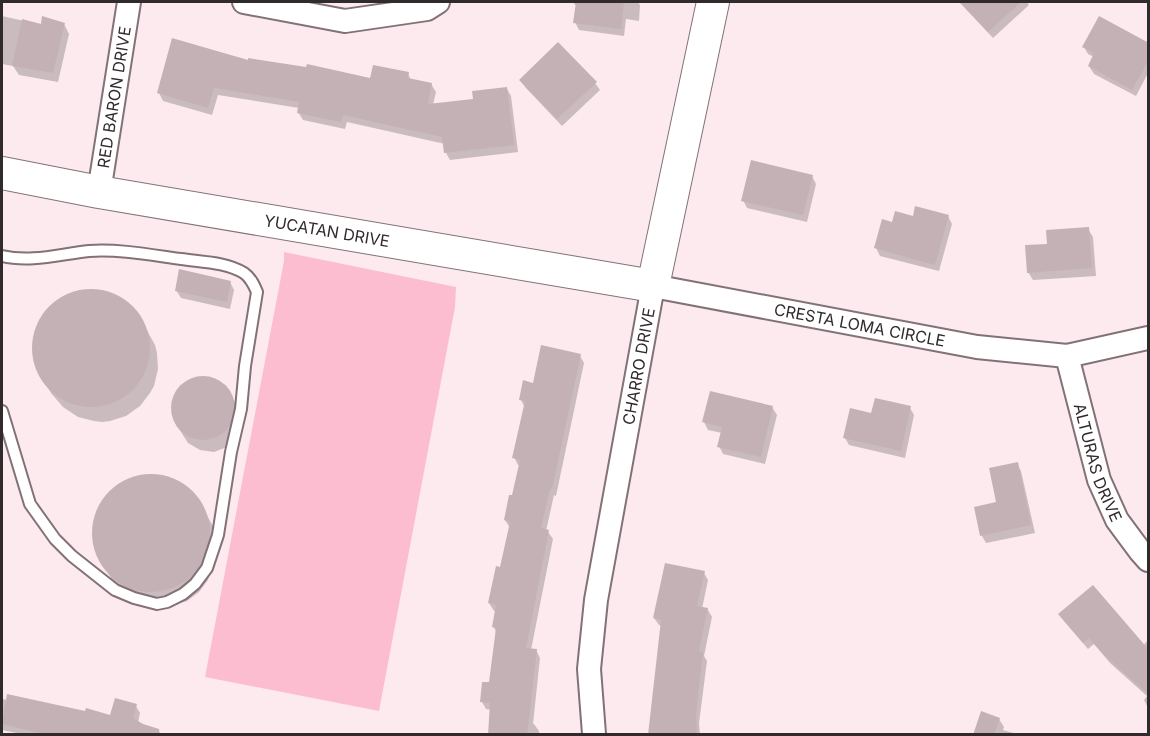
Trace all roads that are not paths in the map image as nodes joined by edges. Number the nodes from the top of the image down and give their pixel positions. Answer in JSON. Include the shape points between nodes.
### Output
{"nodes":[{"id":1,"x":129,"y":2,"type":"edge"},
{"id":2,"x":244,"y":2,"type":"edge"},
{"id":3,"x":438,"y":2,"type":"edge"},
{"id":4,"x":713,"y":2,"type":"edge"},
{"id":5,"x":2,"y":173,"type":"edge"},
{"id":6,"x":99,"y":192,"type":"junction"},
{"id":7,"x":2,"y":256,"type":"edge"},
{"id":8,"x":653,"y":286,"type":"junction"},
{"id":9,"x":1149,"y":338,"type":"edge"},
{"id":10,"x":1067,"y":356,"type":"junction"},
{"id":11,"x":2,"y":411,"type":"edge"},
{"id":12,"x":1149,"y":560,"type":"edge"},
{"id":13,"x":594,"y":735,"type":"edge"}],
"edges":[{"from":1,"to":6,"type":"street","name":"RED BARON DRIVE"},
{"from":2,"to":3,"type":"street","via":[[345,21],[427,9]]},
{"from":4,"to":8,"type":"street","name":"CHARRO DRIVE"},
{"from":5,"to":6,"type":"street","name":"YUCATAN DRIVE"},
{"from":6,"to":8,"type":"street","name":"YUCATAN DRIVE"},
{"from":7,"to":11,"type":"lane","via":[[14,259],[129,251],[224,265],[246,274],[253,282],[257,292],[241,409],[218,535],[207,568],[195,584],[183,594],[157,604],[115,590],[72,556],[30,504]]},
{"from":8,"to":10,"type":"street","name":"CRESTA LOMA CIRCLE","via":[[977,347]]},
{"from":8,"to":13,"type":"street","name":"CHARRO DRIVE","via":[[596,600],[589,669]]},
{"from":9,"to":10,"type":"street","name":"CRESTA LOMA CIRCLE"},
{"from":10,"to":12,"type":"street","name":"ALTURAS DRIVE","via":[[1099,480],[1117,520]]}]}
